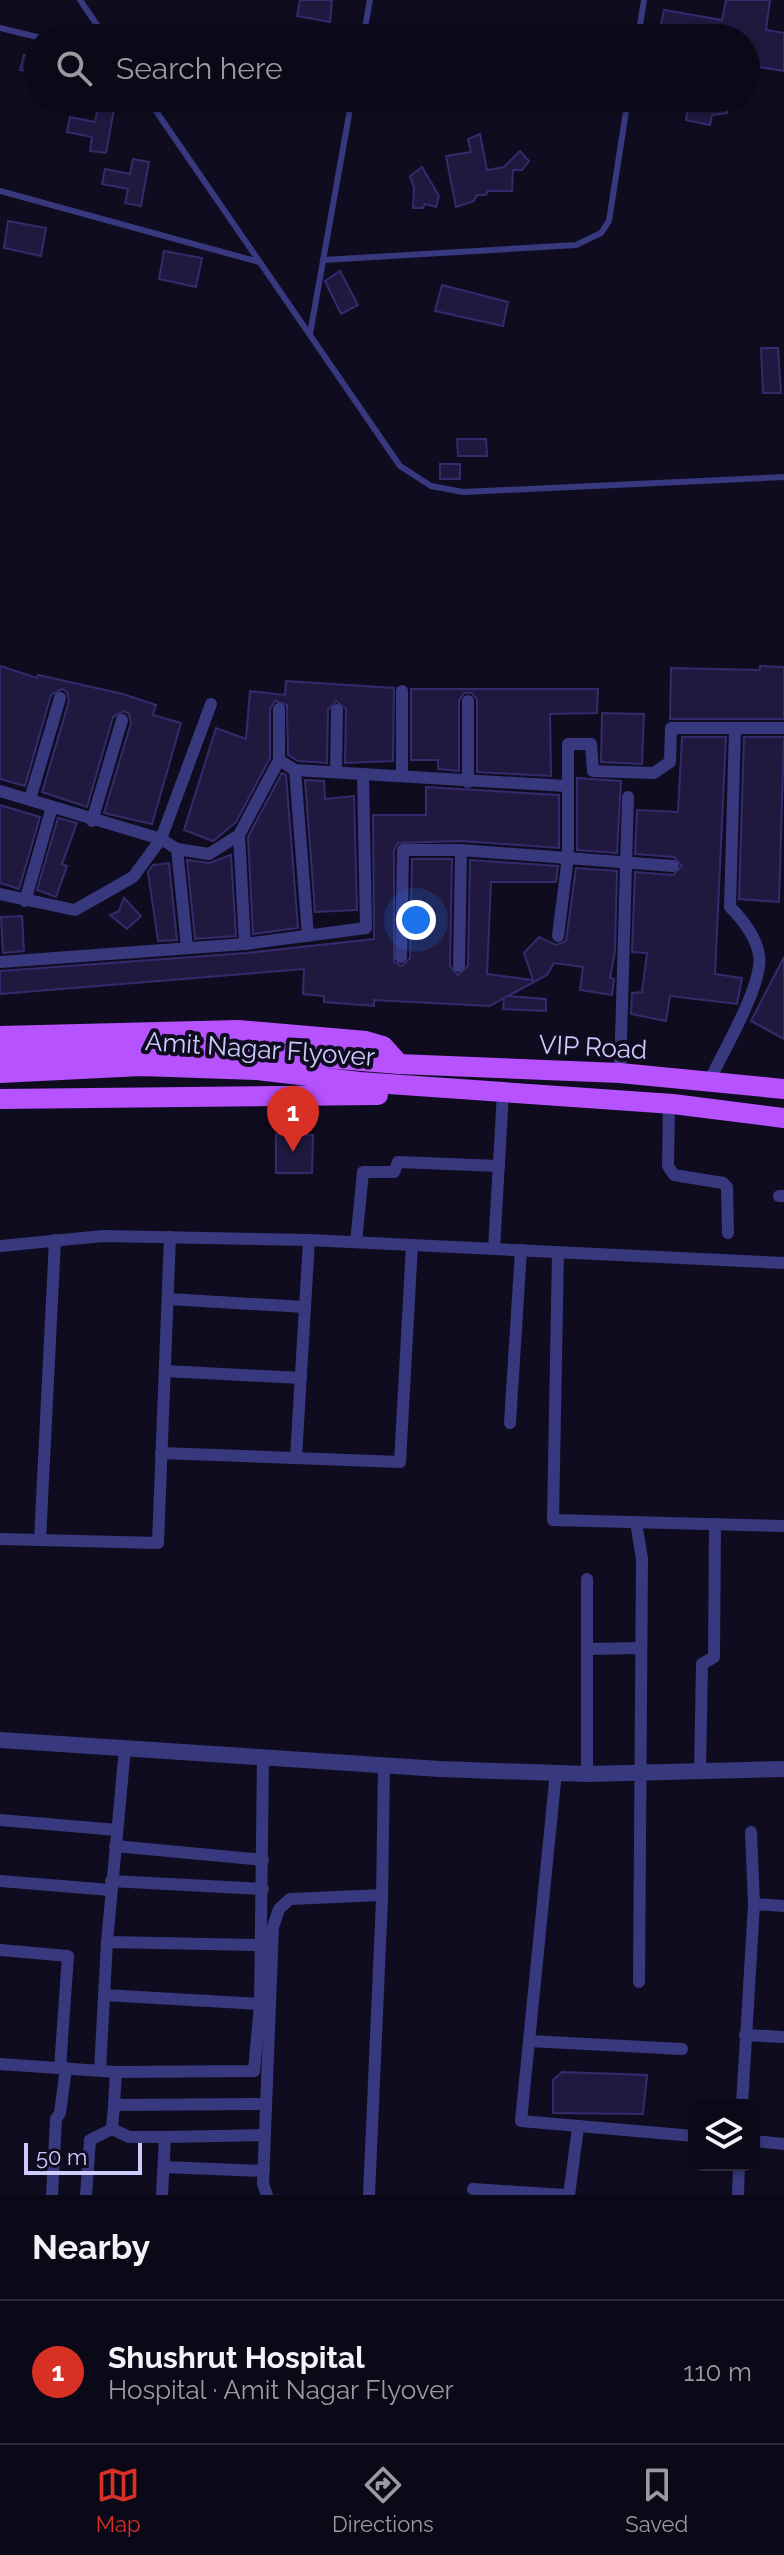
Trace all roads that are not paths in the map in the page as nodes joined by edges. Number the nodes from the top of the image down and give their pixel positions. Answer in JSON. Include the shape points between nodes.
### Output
{"nodes":[{"id":1,"x":80,"y":0,"type":"edge"},
{"id":2,"x":370,"y":0,"type":"edge"},
{"id":3,"x":644,"y":0,"type":"edge"},
{"id":4,"x":96,"y":24,"type":"edge"},
{"id":5,"x":366,"y":24,"type":"edge"},
{"id":6,"x":640,"y":24,"type":"edge"},
{"id":7,"x":0,"y":28,"type":"edge"},
{"id":8,"x":24,"y":34,"type":"edge"},
{"id":9,"x":157,"y":112,"type":"edge"},
{"id":10,"x":349,"y":112,"type":"edge"},
{"id":11,"x":626,"y":112,"type":"edge"},
{"id":12,"x":0,"y":191,"type":"edge"},
{"id":13,"x":323,"y":260,"type":"junction"},
{"id":14,"x":261,"y":262,"type":"junction"},
{"id":15,"x":310,"y":334,"type":"junction"},
{"id":16,"x":784,"y":477,"type":"edge"},
{"id":17,"x":402,"y":691,"type":"dead end"},
{"id":18,"x":60,"y":698,"type":"dead end"},
{"id":19,"x":468,"y":701,"type":"dead end"},
{"id":20,"x":211,"y":704,"type":"dead end"},
{"id":21,"x":279,"y":709,"type":"dead end"},
{"id":22,"x":337,"y":710,"type":"dead end"},
{"id":23,"x":122,"y":720,"type":"dead end"},
{"id":24,"x":784,"y":728,"type":"edge"},
{"id":25,"x":735,"y":729,"type":"junction"},
{"id":26,"x":279,"y":760,"type":"junction"},
{"id":27,"x":295,"y":770,"type":"junction"},
{"id":28,"x":336,"y":771,"type":"junction"},
{"id":29,"x":363,"y":774,"type":"junction"},
{"id":30,"x":402,"y":775,"type":"junction"},
{"id":31,"x":468,"y":782,"type":"junction"},
{"id":32,"x":567,"y":786,"type":"junction"},
{"id":33,"x":0,"y":791,"type":"edge"},
{"id":34,"x":628,"y":797,"type":"dead end"},
{"id":35,"x":30,"y":799,"type":"junction"},
{"id":36,"x":52,"y":807,"type":"junction"},
{"id":37,"x":92,"y":821,"type":"junction"},
{"id":38,"x":239,"y":835,"type":"junction"},
{"id":39,"x":161,"y":839,"type":"junction"},
{"id":40,"x":177,"y":849,"type":"junction"},
{"id":41,"x":461,"y":850,"type":"junction"},
{"id":42,"x":568,"y":857,"type":"junction"},
{"id":43,"x":625,"y":864,"type":"junction"},
{"id":44,"x":673,"y":866,"type":"dead end"},
{"id":45,"x":0,"y":894,"type":"edge"},
{"id":46,"x":25,"y":901,"type":"junction"},
{"id":47,"x":308,"y":936,"type":"junction"},
{"id":48,"x":558,"y":936,"type":"dead end"},
{"id":49,"x":245,"y":944,"type":"junction"},
{"id":50,"x":187,"y":947,"type":"junction"},
{"id":51,"x":401,"y":957,"type":"dead end"},
{"id":52,"x":0,"y":962,"type":"edge"},
{"id":53,"x":459,"y":966,"type":"dead end"},
{"id":54,"x":0,"y":1036,"type":"edge"},
{"id":55,"x":0,"y":1055,"type":"edge"},
{"id":56,"x":399,"y":1064,"type":"junction"},
{"id":57,"x":0,"y":1073,"type":"edge"},
{"id":58,"x":620,"y":1073,"type":"junction"},
{"id":59,"x":709,"y":1082,"type":"junction"},
{"id":60,"x":421,"y":1086,"type":"junction"},
{"id":61,"x":784,"y":1089,"type":"edge"},
{"id":62,"x":503,"y":1093,"type":"junction"},
{"id":63,"x":0,"y":1099,"type":"edge"},
{"id":64,"x":669,"y":1104,"type":"junction"},
{"id":65,"x":784,"y":1118,"type":"edge"},
{"id":66,"x":499,"y":1166,"type":"junction"},
{"id":67,"x":728,"y":1233,"type":"dead end"},
{"id":68,"x":170,"y":1237,"type":"junction"},
{"id":69,"x":55,"y":1240,"type":"junction"},
{"id":70,"x":309,"y":1240,"type":"junction"},
{"id":71,"x":356,"y":1242,"type":"junction"},
{"id":72,"x":412,"y":1245,"type":"junction"},
{"id":73,"x":0,"y":1246,"type":"edge"},
{"id":74,"x":494,"y":1249,"type":"junction"},
{"id":75,"x":521,"y":1250,"type":"junction"},
{"id":76,"x":558,"y":1252,"type":"junction"},
{"id":77,"x":784,"y":1263,"type":"edge"},
{"id":78,"x":168,"y":1299,"type":"junction"},
{"id":79,"x":305,"y":1307,"type":"junction"},
{"id":80,"x":165,"y":1371,"type":"junction"},
{"id":81,"x":301,"y":1378,"type":"junction"},
{"id":82,"x":510,"y":1423,"type":"dead end"},
{"id":83,"x":161,"y":1453,"type":"junction"},
{"id":84,"x":296,"y":1458,"type":"junction"},
{"id":85,"x":636,"y":1522,"type":"junction"},
{"id":86,"x":715,"y":1524,"type":"junction"},
{"id":87,"x":784,"y":1526,"type":"edge"},
{"id":88,"x":0,"y":1539,"type":"edge"},
{"id":89,"x":40,"y":1540,"type":"junction"},
{"id":90,"x":587,"y":1579,"type":"dead end"},
{"id":91,"x":640,"y":1648,"type":"junction"},
{"id":92,"x":587,"y":1649,"type":"junction"},
{"id":93,"x":0,"y":1740,"type":"edge"},
{"id":94,"x":125,"y":1748,"type":"junction"},
{"id":95,"x":263,"y":1758,"type":"junction"},
{"id":96,"x":384,"y":1765,"type":"junction"},
{"id":97,"x":784,"y":1769,"type":"edge"},
{"id":98,"x":700,"y":1771,"type":"junction"},
{"id":99,"x":556,"y":1772,"type":"junction"},
{"id":100,"x":640,"y":1773,"type":"junction"},
{"id":101,"x":587,"y":1774,"type":"junction"},
{"id":102,"x":0,"y":1820,"type":"edge"},
{"id":103,"x":117,"y":1830,"type":"junction"},
{"id":104,"x":751,"y":1832,"type":"dead end"},
{"id":105,"x":115,"y":1846,"type":"junction"},
{"id":106,"x":263,"y":1860,"type":"junction"},
{"id":107,"x":0,"y":1881,"type":"edge"},
{"id":108,"x":110,"y":1885,"type":"junction"},
{"id":109,"x":263,"y":1889,"type":"junction"},
{"id":110,"x":382,"y":1895,"type":"junction"},
{"id":111,"x":754,"y":1904,"type":"junction"},
{"id":112,"x":784,"y":1906,"type":"edge"},
{"id":113,"x":107,"y":1942,"type":"junction"},
{"id":114,"x":262,"y":1945,"type":"junction"},
{"id":115,"x":0,"y":1950,"type":"edge"},
{"id":116,"x":639,"y":1982,"type":"dead end"},
{"id":117,"x":104,"y":1995,"type":"junction"},
{"id":118,"x":260,"y":2004,"type":"junction"},
{"id":119,"x":745,"y":2035,"type":"junction"},
{"id":120,"x":784,"y":2037,"type":"edge"},
{"id":121,"x":529,"y":2041,"type":"junction"},
{"id":122,"x":682,"y":2049,"type":"dead end"},
{"id":123,"x":0,"y":2064,"type":"edge"},
{"id":124,"x":63,"y":2068,"type":"junction"},
{"id":125,"x":100,"y":2070,"type":"junction"},
{"id":126,"x":116,"y":2072,"type":"junction"},
{"id":127,"x":742,"y":2099,"type":"edge"},
{"id":128,"x":266,"y":2104,"type":"junction"},
{"id":129,"x":114,"y":2105,"type":"junction"},
{"id":130,"x":578,"y":2128,"type":"junction"},
{"id":131,"x":112,"y":2129,"type":"junction"},
{"id":132,"x":265,"y":2135,"type":"junction"},
{"id":133,"x":688,"y":2136,"type":"edge"},
{"id":134,"x":165,"y":2137,"type":"junction"},
{"id":135,"x":760,"y":2142,"type":"edge"},
{"id":136,"x":784,"y":2144,"type":"edge"},
{"id":137,"x":164,"y":2167,"type":"junction"},
{"id":138,"x":264,"y":2171,"type":"junction"},
{"id":139,"x":739,"y":2171,"type":"edge"},
{"id":140,"x":473,"y":2189,"type":"dead end"},
{"id":141,"x":52,"y":2195,"type":"edge"},
{"id":142,"x":86,"y":2195,"type":"edge"},
{"id":143,"x":162,"y":2195,"type":"edge"},
{"id":144,"x":267,"y":2195,"type":"edge"},
{"id":145,"x":369,"y":2195,"type":"edge"},
{"id":146,"x":567,"y":2195,"type":"edge"},
{"id":147,"x":738,"y":2195,"type":"edge"}],
"edges":[{"from":1,"to":4,"type":"lane"},
{"from":2,"to":5,"type":"lane"},
{"from":3,"to":6,"type":"lane"},
{"from":7,"to":8,"type":"lane"},
{"from":9,"to":14,"type":"lane"},
{"from":10,"to":13,"type":"lane"},
{"from":11,"to":13,"type":"lane","via":[[609,221],[592,240]]},
{"from":12,"to":14,"type":"lane"},
{"from":13,"to":15,"type":"lane"},
{"from":14,"to":15,"type":"lane"},
{"from":15,"to":16,"type":"lane","via":[[400,466],[431,486],[463,492]]},
{"from":17,"to":30,"type":"street"},
{"from":18,"to":35,"type":"street"},
{"from":19,"to":31,"type":"street"},
{"from":20,"to":39,"type":"street"},
{"from":21,"to":26,"type":"street"},
{"from":22,"to":28,"type":"street"},
{"from":23,"to":37,"type":"street"},
{"from":24,"to":25,"type":"street"},
{"from":25,"to":32,"type":"street","via":[[671,728],[670,762],[654,773],[593,771],[591,744],[568,744]]},
{"from":25,"to":59,"type":"street","via":[[730,907],[742,918],[760,957],[753,986]]},
{"from":26,"to":27,"type":"street"},
{"from":26,"to":38,"type":"street"},
{"from":27,"to":28,"type":"street"},
{"from":27,"to":47,"type":"street"},
{"from":28,"to":29,"type":"street"},
{"from":29,"to":30,"type":"street"},
{"from":29,"to":47,"type":"street","via":[[366,928]]},
{"from":30,"to":31,"type":"street"},
{"from":31,"to":32,"type":"street"},
{"from":32,"to":42,"type":"street"},
{"from":33,"to":35,"type":"street"},
{"from":34,"to":43,"type":"street"},
{"from":35,"to":36,"type":"street"},
{"from":36,"to":37,"type":"street"},
{"from":36,"to":46,"type":"street"},
{"from":37,"to":39,"type":"street"},
{"from":38,"to":40,"type":"street","via":[[209,854]]},
{"from":38,"to":49,"type":"street"},
{"from":39,"to":40,"type":"street"},
{"from":39,"to":46,"type":"street","via":[[133,877],[75,910]]},
{"from":40,"to":50,"type":"street"},
{"from":41,"to":42,"type":"street"},
{"from":41,"to":51,"type":"street","via":[[403,850]]},
{"from":41,"to":53,"type":"street"},
{"from":42,"to":43,"type":"street"},
{"from":42,"to":48,"type":"street"},
{"from":43,"to":44,"type":"street"},
{"from":43,"to":58,"type":"street"},
{"from":45,"to":46,"type":"street"},
{"from":47,"to":49,"type":"street"},
{"from":49,"to":50,"type":"street"},
{"from":50,"to":52,"type":"street"},
{"from":54,"to":56,"type":"main road","via":[[238,1030],[366,1041],[383,1046]]},
{"from":55,"to":56,"type":"main road","name":"Amit Nagar Flyover","via":[[221,1051]]},
{"from":56,"to":58,"type":"main road","name":"VIP Road"},
{"from":57,"to":60,"type":"main road","name":"Amit Nagar Flyover","via":[[141,1066],[257,1070]]},
{"from":58,"to":59,"type":"main road","name":"VIP Road"},
{"from":59,"to":61,"type":"main road","name":"VIP Road"},
{"from":60,"to":62,"type":"main road","name":"Amit Nagar Flyover"},
{"from":60,"to":63,"type":"main road","via":[[391,1095]]},
{"from":62,"to":64,"type":"main road","name":"VIP Road"},
{"from":62,"to":66,"type":"street"},
{"from":64,"to":65,"type":"main road","name":"VIP Road"},
{"from":64,"to":67,"type":"street","via":[[668,1166],[685,1179],[727,1187]]},
{"from":66,"to":71,"type":"street","via":[[398,1162],[394,1172],[363,1172]]},
{"from":66,"to":74,"type":"street"},
{"from":68,"to":69,"type":"street"},
{"from":68,"to":70,"type":"street"},
{"from":68,"to":78,"type":"street"},
{"from":69,"to":73,"type":"street"},
{"from":69,"to":89,"type":"street"},
{"from":70,"to":71,"type":"street"},
{"from":70,"to":79,"type":"street"},
{"from":71,"to":72,"type":"street"},
{"from":72,"to":74,"type":"street"},
{"from":72,"to":84,"type":"street","via":[[400,1462]]},
{"from":74,"to":75,"type":"street"},
{"from":75,"to":76,"type":"street"},
{"from":75,"to":82,"type":"street"},
{"from":76,"to":77,"type":"street"},
{"from":76,"to":85,"type":"street","via":[[553,1520]]},
{"from":78,"to":79,"type":"street"},
{"from":78,"to":80,"type":"street"},
{"from":79,"to":81,"type":"street"},
{"from":80,"to":81,"type":"street"},
{"from":80,"to":83,"type":"street"},
{"from":81,"to":84,"type":"street"},
{"from":83,"to":84,"type":"street"},
{"from":83,"to":89,"type":"street","via":[[158,1543]]},
{"from":85,"to":86,"type":"street"},
{"from":85,"to":91,"type":"street","via":[[642,1559]]},
{"from":86,"to":87,"type":"street"},
{"from":86,"to":98,"type":"street","via":[[714,1657],[702,1664]]},
{"from":88,"to":89,"type":"street"},
{"from":90,"to":92,"type":"street"},
{"from":91,"to":92,"type":"street"},
{"from":91,"to":100,"type":"street"},
{"from":92,"to":101,"type":"street"},
{"from":93,"to":94,"type":"street"},
{"from":94,"to":95,"type":"street"},
{"from":94,"to":103,"type":"street"},
{"from":95,"to":96,"type":"street"},
{"from":95,"to":106,"type":"street"},
{"from":96,"to":99,"type":"street"},
{"from":96,"to":110,"type":"street"},
{"from":97,"to":98,"type":"street"},
{"from":98,"to":100,"type":"street"},
{"from":99,"to":101,"type":"street"},
{"from":99,"to":121,"type":"street"},
{"from":100,"to":101,"type":"street"},
{"from":100,"to":116,"type":"street"},
{"from":102,"to":103,"type":"street"},
{"from":103,"to":105,"type":"street"},
{"from":104,"to":111,"type":"street"},
{"from":105,"to":106,"type":"street"},
{"from":105,"to":108,"type":"street"},
{"from":106,"to":109,"type":"street"},
{"from":107,"to":108,"type":"street"},
{"from":108,"to":109,"type":"street"},
{"from":108,"to":113,"type":"street"},
{"from":109,"to":114,"type":"street"},
{"from":110,"to":128,"type":"street","via":[[290,1899],[279,1909],[273,1927]]},
{"from":110,"to":145,"type":"street"},
{"from":111,"to":112,"type":"street"},
{"from":111,"to":119,"type":"street"},
{"from":113,"to":114,"type":"street"},
{"from":113,"to":117,"type":"street"},
{"from":114,"to":118,"type":"street"},
{"from":115,"to":124,"type":"street","via":[[68,1956]]},
{"from":117,"to":118,"type":"street"},
{"from":117,"to":125,"type":"street"},
{"from":118,"to":126,"type":"street","via":[[254,2071]]},
{"from":119,"to":120,"type":"street"},
{"from":119,"to":127,"type":"street"},
{"from":121,"to":122,"type":"street"},
{"from":121,"to":130,"type":"street","via":[[521,2121]]},
{"from":123,"to":124,"type":"street"},
{"from":124,"to":125,"type":"street"},
{"from":124,"to":141,"type":"street"},
{"from":125,"to":126,"type":"street"},
{"from":126,"to":129,"type":"street"},
{"from":128,"to":129,"type":"street"},
{"from":128,"to":132,"type":"street"},
{"from":129,"to":131,"type":"street"},
{"from":130,"to":133,"type":"street"},
{"from":130,"to":146,"type":"street"},
{"from":131,"to":134,"type":"street","via":[[129,2137]]},
{"from":131,"to":142,"type":"street","via":[[90,2140]]},
{"from":132,"to":134,"type":"street"},
{"from":132,"to":138,"type":"street"},
{"from":134,"to":137,"type":"street"},
{"from":135,"to":136,"type":"street"},
{"from":137,"to":138,"type":"street"},
{"from":137,"to":143,"type":"street"},
{"from":138,"to":144,"type":"street"},
{"from":139,"to":147,"type":"street"},
{"from":140,"to":146,"type":"street"}]}
